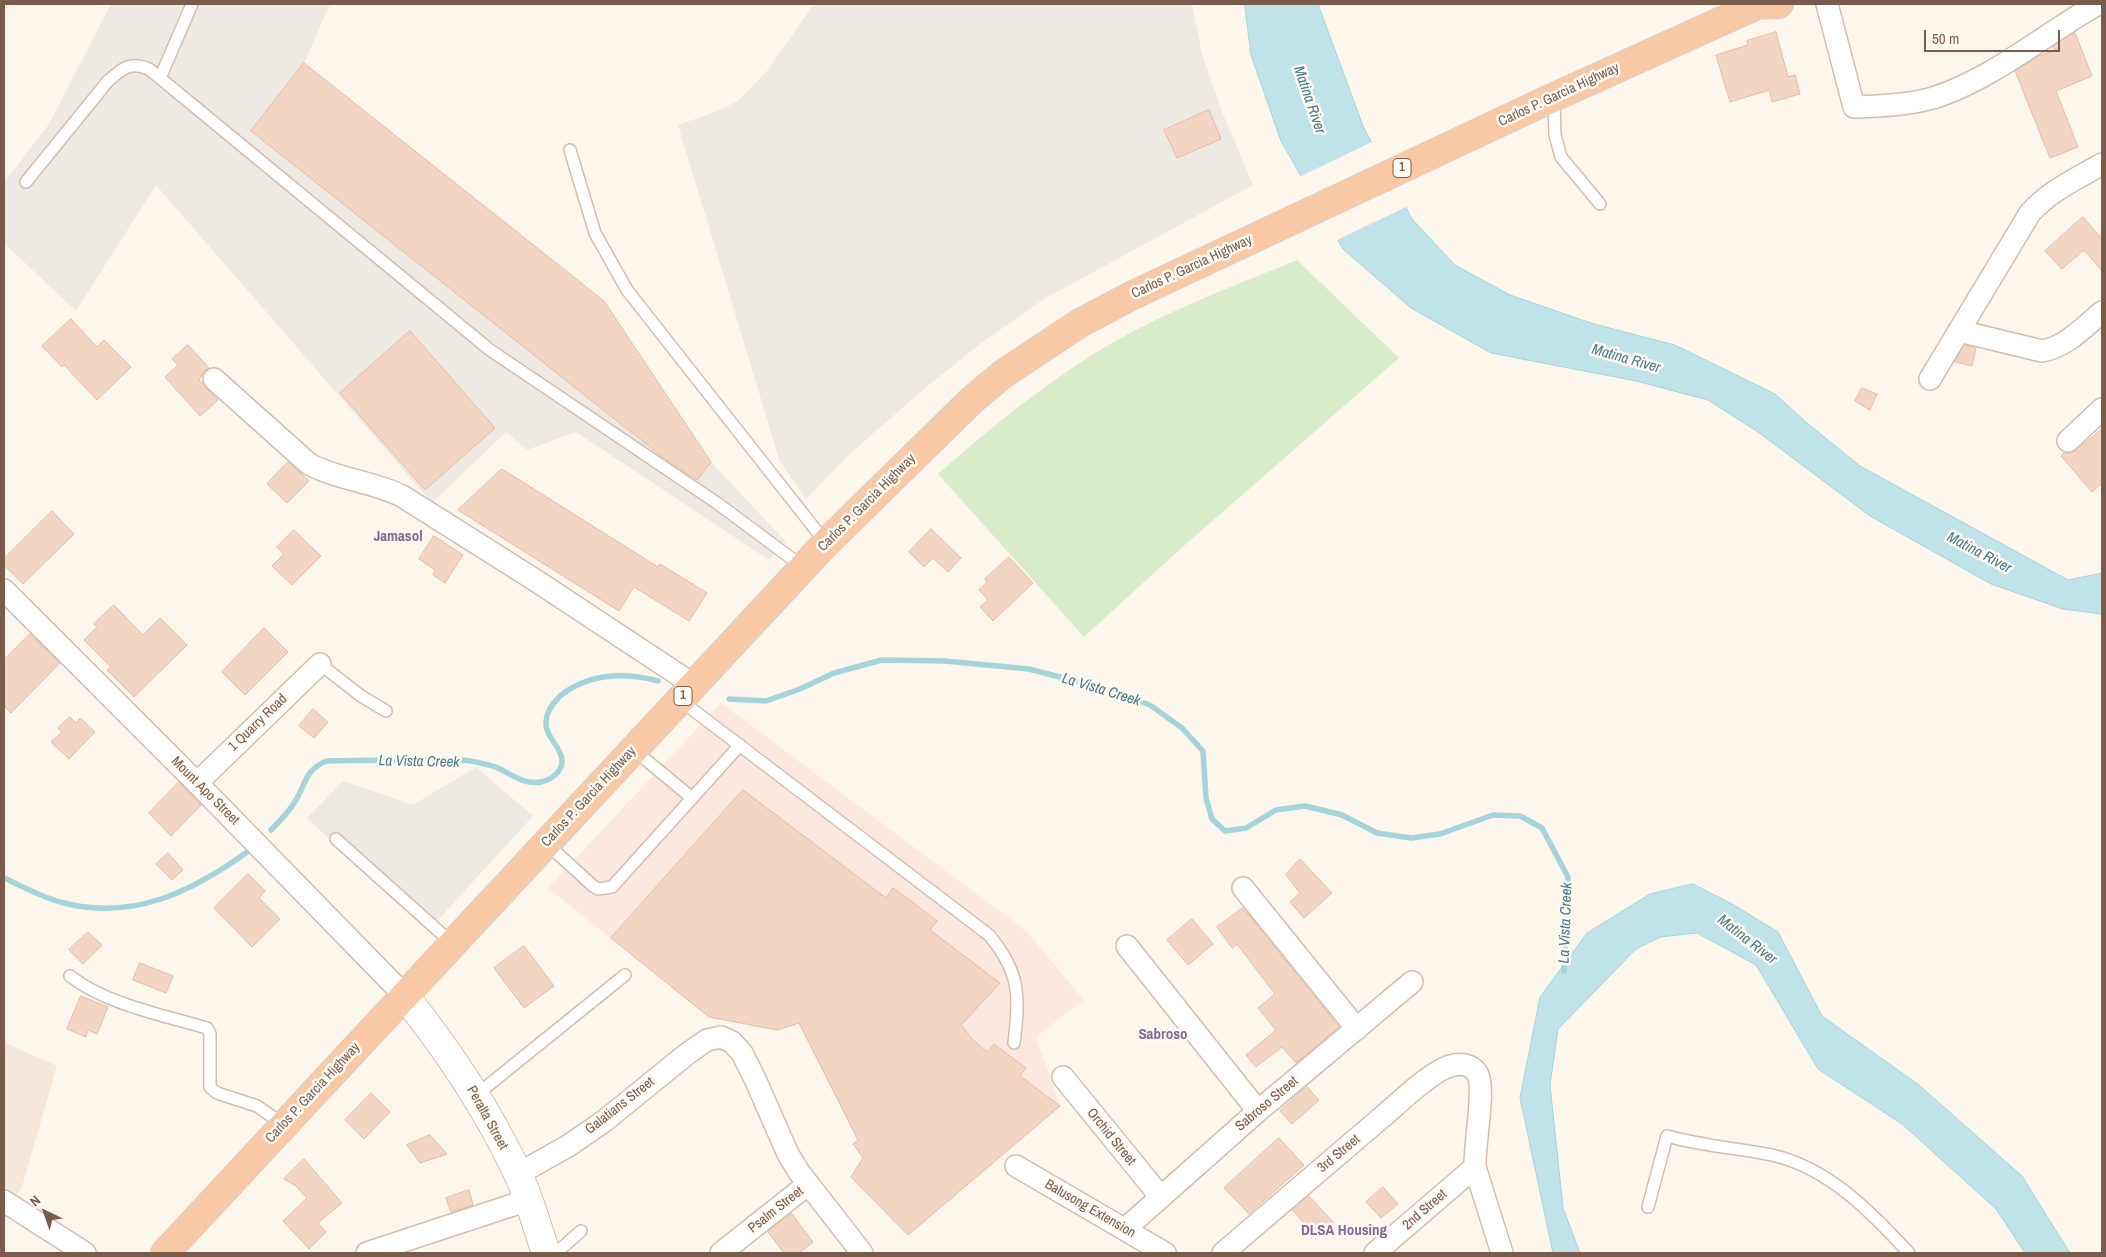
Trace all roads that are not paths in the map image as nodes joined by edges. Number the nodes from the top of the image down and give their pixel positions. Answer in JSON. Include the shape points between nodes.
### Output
{"nodes":[{"id":1,"x":192,"y":4,"type":"edge"},
{"id":2,"x":1765,"y":4,"type":"edge"},
{"id":3,"x":1827,"y":4,"type":"edge"},
{"id":4,"x":2098,"y":4,"type":"edge"},
{"id":5,"x":160,"y":78,"type":"junction"},
{"id":6,"x":1543,"y":102,"type":"junction"},
{"id":7,"x":570,"y":150,"type":"dead end"},
{"id":8,"x":2102,"y":164,"type":"edge"},
{"id":9,"x":26,"y":182,"type":"dead end"},
{"id":10,"x":1600,"y":204,"type":"dead end"},
{"id":11,"x":2102,"y":312,"type":"edge"},
{"id":12,"x":1959,"y":331,"type":"junction"},
{"id":13,"x":214,"y":379,"type":"dead end"},
{"id":14,"x":1930,"y":379,"type":"dead end"},
{"id":15,"x":2102,"y":409,"type":"edge"},
{"id":16,"x":2068,"y":441,"type":"dead end"},
{"id":17,"x":826,"y":543,"type":"junction"},
{"id":18,"x":803,"y":567,"type":"junction"},
{"id":19,"x":4,"y":590,"type":"edge"},
{"id":20,"x":320,"y":664,"type":"joint"},
{"id":21,"x":686,"y":692,"type":"junction"},
{"id":22,"x":386,"y":711,"type":"dead end"},
{"id":23,"x":740,"y":745,"type":"junction"},
{"id":24,"x":633,"y":749,"type":"junction"},
{"id":25,"x":197,"y":783,"type":"junction"},
{"id":26,"x":692,"y":798,"type":"junction"},
{"id":27,"x":336,"y":838,"type":"dead end"},
{"id":28,"x":546,"y":843,"type":"junction"},
{"id":29,"x":1243,"y":888,"type":"dead end"},
{"id":30,"x":452,"y":943,"type":"junction"},
{"id":31,"x":1127,"y":946,"type":"dead end"},
{"id":32,"x":625,"y":975,"type":"dead end"},
{"id":33,"x":70,"y":976,"type":"dead end"},
{"id":34,"x":1412,"y":982,"type":"dead end"},
{"id":35,"x":404,"y":995,"type":"junction"},
{"id":36,"x":1357,"y":1029,"type":"junction"},
{"id":37,"x":1014,"y":1043,"type":"dead end"},
{"id":38,"x":1063,"y":1077,"type":"dead end"},
{"id":39,"x":475,"y":1096,"type":"junction"},
{"id":40,"x":1258,"y":1111,"type":"junction"},
{"id":41,"x":284,"y":1125,"type":"junction"},
{"id":42,"x":1016,"y":1166,"type":"dead end"},
{"id":43,"x":1475,"y":1167,"type":"junction"},
{"id":44,"x":518,"y":1174,"type":"junction"},
{"id":45,"x":808,"y":1185,"type":"junction"},
{"id":46,"x":1160,"y":1196,"type":"junction"},
{"id":47,"x":528,"y":1200,"type":"junction"},
{"id":48,"x":4,"y":1201,"type":"edge"},
{"id":49,"x":1648,"y":1207,"type":"dead end"},
{"id":50,"x":1125,"y":1228,"type":"junction"},
{"id":51,"x":581,"y":1230,"type":"dead end"},
{"id":52,"x":85,"y":1253,"type":"edge"},
{"id":53,"x":165,"y":1253,"type":"edge"},
{"id":54,"x":367,"y":1253,"type":"edge"},
{"id":55,"x":546,"y":1253,"type":"edge"},
{"id":56,"x":556,"y":1253,"type":"edge"},
{"id":57,"x":721,"y":1253,"type":"edge"},
{"id":58,"x":862,"y":1253,"type":"edge"},
{"id":59,"x":1165,"y":1253,"type":"edge"},
{"id":60,"x":1223,"y":1253,"type":"edge"},
{"id":61,"x":1375,"y":1253,"type":"edge"},
{"id":62,"x":1502,"y":1253,"type":"edge"},
{"id":63,"x":1909,"y":1253,"type":"edge"}],
"edges":[{"from":1,"to":5,"type":"lane"},
{"from":2,"to":6,"type":"highway","name":"Carlos P. Garcia Highway","number":"1"},
{"from":3,"to":4,"type":"street","via":[[1854,108],[1933,98],[1981,78]]},
{"from":5,"to":9,"type":"lane","via":[[138,65],[119,72],[108,81]]},
{"from":5,"to":18,"type":"lane","via":[[490,350],[717,503]]},
{"from":6,"to":10,"type":"lane","via":[[1561,156]]},
{"from":6,"to":17,"type":"highway","name":"Carlos P. Garcia Highway","number":"1","via":[[1080,323],[1003,374],[972,400]]},
{"from":7,"to":17,"type":"lane","via":[[595,233],[627,290]]},
{"from":8,"to":12,"type":"street","via":[[2044,198],[2030,213]]},
{"from":11,"to":12,"type":"street","via":[[2066,342],[2042,351]]},
{"from":12,"to":14,"type":"street"},
{"from":13,"to":21,"type":"street","via":[[309,464],[325,473],[384,487],[402,496]]},
{"from":15,"to":16,"type":"street"},
{"from":17,"to":18,"type":"highway","name":"Carlos P. Garcia Highway","number":"1"},
{"from":18,"to":21,"type":"highway","name":"Carlos P. Garcia Highway","number":"1"},
{"from":19,"to":25,"type":"street","name":"Mount Apo Street"},
{"from":20,"to":22,"type":"lane"},
{"from":20,"to":25,"type":"street","name":"1 Quarry Road"},
{"from":21,"to":23,"type":"lane"},
{"from":21,"to":24,"type":"highway","name":"Carlos P. Garcia Highway","number":"1"},
{"from":23,"to":26,"type":"lane"},
{"from":23,"to":37,"type":"lane","via":[[989,935],[1011,966],[1018,992]]},
{"from":24,"to":26,"type":"lane"},
{"from":24,"to":28,"type":"highway","name":"Carlos P. Garcia Highway","number":"1"},
{"from":25,"to":35,"type":"street","name":"Mount Apo Street"},
{"from":26,"to":28,"type":"lane","via":[[612,887],[598,889],[593,886]]},
{"from":27,"to":30,"type":"lane"},
{"from":28,"to":30,"type":"highway","name":"Carlos P. Garcia Highway","number":"1"},
{"from":29,"to":36,"type":"street"},
{"from":30,"to":35,"type":"highway","name":"Carlos P. Garcia Highway","number":"1"},
{"from":31,"to":40,"type":"street"},
{"from":32,"to":39,"type":"lane"},
{"from":33,"to":41,"type":"lane","via":[[86,988],[108,997],[207,1028],[210,1034],[210,1087],[217,1093],[257,1106]]},
{"from":34,"to":36,"type":"street","name":"Sabroso Street"},
{"from":35,"to":39,"type":"street","name":"Peralta Street","via":[[443,1044]]},
{"from":35,"to":41,"type":"highway","name":"Carlos P. Garcia Highway","number":"1"},
{"from":36,"to":40,"type":"street","name":"Sabroso Street"},
{"from":38,"to":46,"type":"street","name":"Orchid Street"},
{"from":39,"to":44,"type":"street","name":"Peralta Street"},
{"from":40,"to":46,"type":"street","name":"Sabroso Street"},
{"from":41,"to":53,"type":"highway","name":"Carlos P. Garcia Highway","number":"1"},
{"from":42,"to":50,"type":"street","name":"Balusong Extension"},
{"from":43,"to":60,"type":"street","name":"3rd Street","via":[[1480,1079],[1473,1068],[1462,1064],[1449,1066],[1411,1092]]},
{"from":43,"to":61,"type":"street","name":"2nd Street"},
{"from":43,"to":62,"type":"street"},
{"from":44,"to":45,"type":"street","name":"Galatians Street","via":[[603,1122],[707,1040],[721,1037],[732,1042],[742,1053],[788,1154]]},
{"from":44,"to":47,"type":"street","name":"Peralta Street"},
{"from":45,"to":57,"type":"street","name":"Psalm Street"},
{"from":45,"to":58,"type":"street"},
{"from":46,"to":50,"type":"street","name":"Sabroso Street"},
{"from":47,"to":54,"type":"street"},
{"from":47,"to":55,"type":"street","name":"Peralta Street"},
{"from":48,"to":52,"type":"street"},
{"from":49,"to":63,"type":"lane","via":[[1667,1136],[1774,1156],[1814,1171],[1866,1210]]},
{"from":50,"to":59,"type":"street","name":"Balusong Extension"},
{"from":51,"to":56,"type":"lane"}]}
